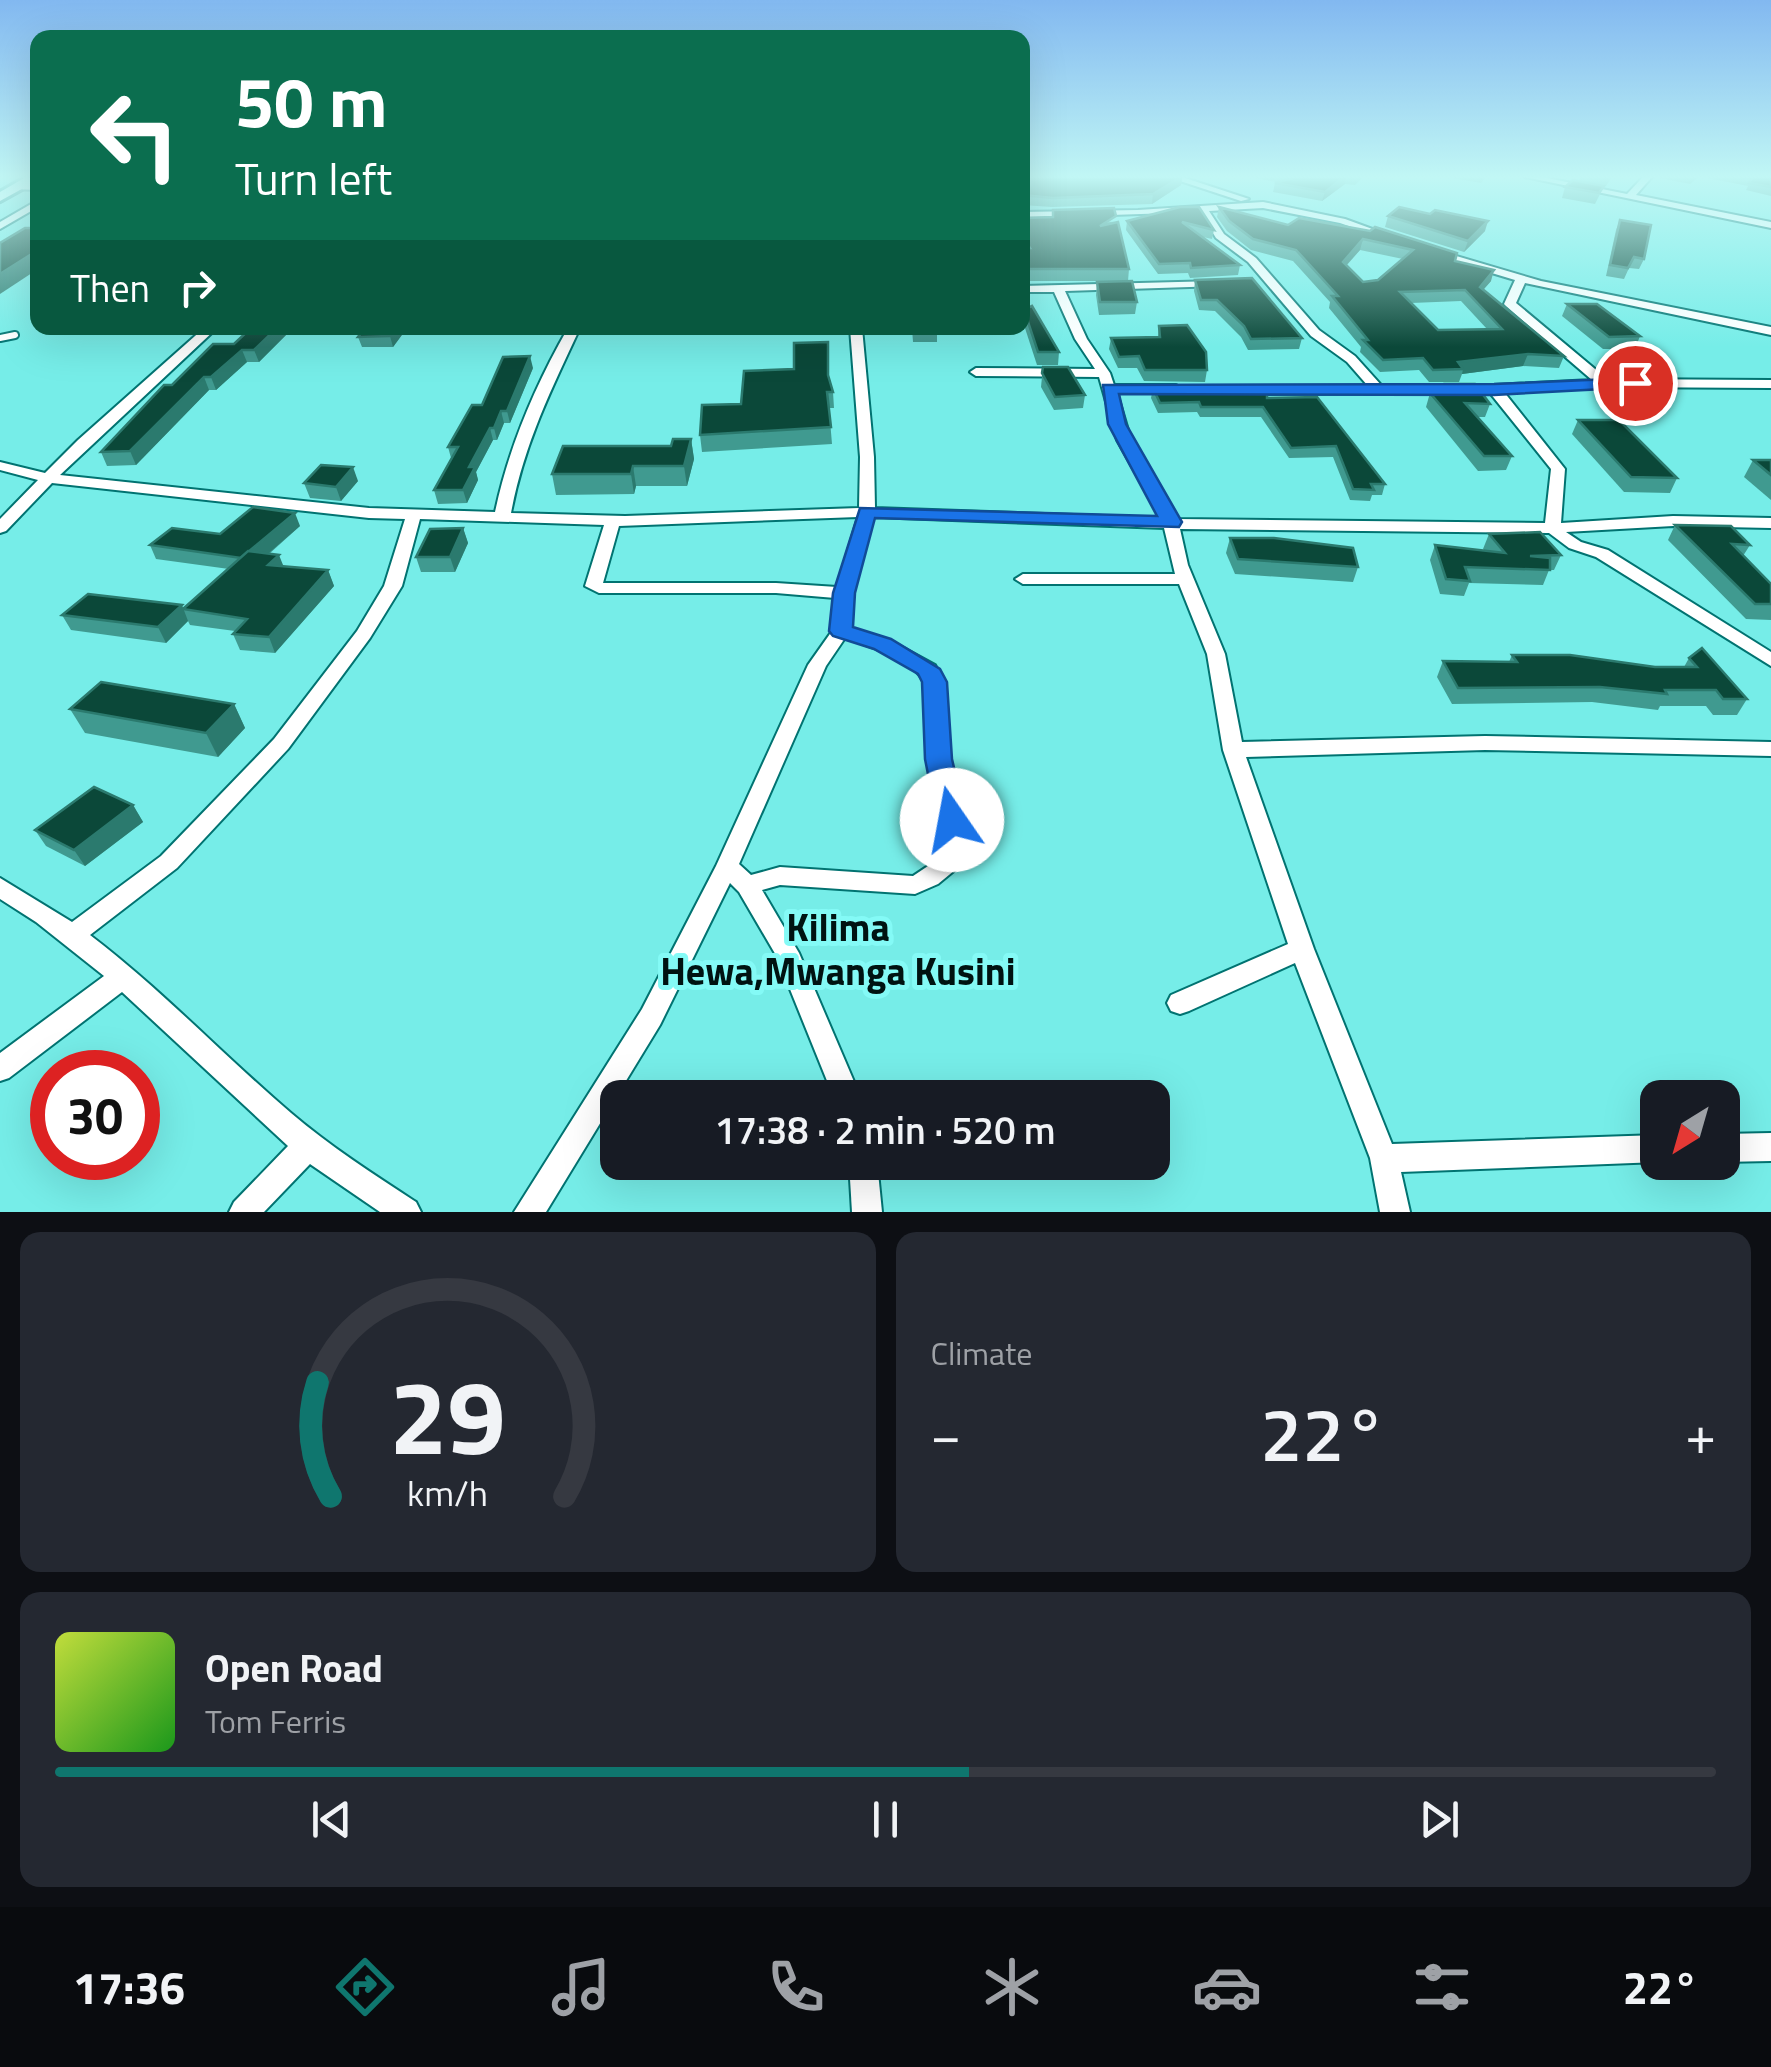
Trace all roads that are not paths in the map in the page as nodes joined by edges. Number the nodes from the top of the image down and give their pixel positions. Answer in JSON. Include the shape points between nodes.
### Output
{"nodes":[{"id":1,"x":1218,"y":234,"type":"edge"},
{"id":2,"x":1380,"y":234,"type":"edge"},
{"id":3,"x":1402,"y":241,"type":"edge"},
{"id":4,"x":1428,"y":250,"type":"edge"},
{"id":5,"x":1520,"y":279,"type":"junction"},
{"id":6,"x":1270,"y":280,"type":"junction"},
{"id":7,"x":1255,"y":281,"type":"edge"},
{"id":8,"x":1225,"y":283,"type":"edge"},
{"id":9,"x":1030,"y":289,"type":"edge"},
{"id":10,"x":1058,"y":289,"type":"junction"},
{"id":11,"x":1771,"y":331,"type":"edge"},
{"id":12,"x":15,"y":335,"type":"dead end"},
{"id":13,"x":202,"y":335,"type":"edge"},
{"id":14,"x":570,"y":335,"type":"edge"},
{"id":15,"x":857,"y":335,"type":"edge"},
{"id":16,"x":0,"y":338,"type":"edge"},
{"id":17,"x":976,"y":372,"type":"dead end"},
{"id":18,"x":1104,"y":374,"type":"junction"},
{"id":19,"x":1604,"y":383,"type":"junction"},
{"id":20,"x":1771,"y":384,"type":"edge"},
{"id":21,"x":1110,"y":388,"type":"junction"},
{"id":22,"x":1188,"y":390,"type":"edge"},
{"id":23,"x":1378,"y":390,"type":"junction"},
{"id":24,"x":1494,"y":390,"type":"junction"},
{"id":25,"x":1236,"y":391,"type":"edge"},
{"id":26,"x":0,"y":466,"type":"edge"},
{"id":27,"x":48,"y":478,"type":"junction"},
{"id":28,"x":867,"y":512,"type":"junction"},
{"id":29,"x":414,"y":514,"type":"junction"},
{"id":30,"x":502,"y":517,"type":"junction"},
{"id":31,"x":613,"y":520,"type":"junction"},
{"id":32,"x":1171,"y":522,"type":"junction"},
{"id":33,"x":1771,"y":523,"type":"edge"},
{"id":34,"x":0,"y":528,"type":"edge"},
{"id":35,"x":1553,"y":528,"type":"junction"},
{"id":36,"x":1186,"y":579,"type":"junction"},
{"id":37,"x":1023,"y":580,"type":"dead end"},
{"id":38,"x":844,"y":593,"type":"junction"},
{"id":39,"x":841,"y":631,"type":"junction"},
{"id":40,"x":1771,"y":660,"type":"edge"},
{"id":41,"x":1771,"y":749,"type":"edge"},
{"id":42,"x":1233,"y":750,"type":"junction"},
{"id":43,"x":728,"y":866,"type":"junction"},
{"id":44,"x":747,"y":885,"type":"junction"},
{"id":45,"x":0,"y":887,"type":"edge"},
{"id":46,"x":71,"y":936,"type":"junction"},
{"id":47,"x":1302,"y":949,"type":"junction"},
{"id":48,"x":120,"y":978,"type":"junction"},
{"id":49,"x":1180,"y":1003,"type":"dead end"},
{"id":50,"x":0,"y":1070,"type":"edge"},
{"id":51,"x":840,"y":1080,"type":"edge"},
{"id":52,"x":310,"y":1145,"type":"junction"},
{"id":53,"x":1771,"y":1147,"type":"edge"},
{"id":54,"x":1740,"y":1148,"type":"edge"},
{"id":55,"x":1640,"y":1150,"type":"edge"},
{"id":56,"x":1384,"y":1158,"type":"junction"},
{"id":57,"x":864,"y":1180,"type":"edge"},
{"id":58,"x":244,"y":1212,"type":"edge"},
{"id":59,"x":406,"y":1212,"type":"edge"},
{"id":60,"x":529,"y":1212,"type":"edge"},
{"id":61,"x":866,"y":1212,"type":"edge"},
{"id":62,"x":1395,"y":1212,"type":"edge"}],
"edges":[{"from":1,"to":6,"type":"street"},
{"from":2,"to":3,"type":"street"},
{"from":4,"to":5,"type":"street"},
{"from":5,"to":11,"type":"street"},
{"from":5,"to":19,"type":"street","via":[[1510,304]]},
{"from":6,"to":7,"type":"street"},
{"from":6,"to":23,"type":"street","via":[[1315,333]]},
{"from":8,"to":10,"type":"street"},
{"from":9,"to":10,"type":"street"},
{"from":10,"to":18,"type":"street"},
{"from":12,"to":16,"type":"lane"},
{"from":13,"to":27,"type":"street"},
{"from":14,"to":30,"type":"street","via":[[544,380],[510,472]]},
{"from":15,"to":28,"type":"street"},
{"from":17,"to":18,"type":"street"},
{"from":18,"to":21,"type":"street"},
{"from":19,"to":20,"type":"street"},
{"from":19,"to":24,"type":"street"},
{"from":21,"to":22,"type":"street"},
{"from":21,"to":32,"type":"street","via":[[1117,424]]},
{"from":23,"to":24,"type":"street"},
{"from":23,"to":25,"type":"street"},
{"from":24,"to":35,"type":"street","via":[[1558,469]]},
{"from":26,"to":27,"type":"street"},
{"from":27,"to":29,"type":"street"},
{"from":27,"to":34,"type":"street"},
{"from":28,"to":31,"type":"street"},
{"from":28,"to":32,"type":"street"},
{"from":28,"to":38,"type":"street"},
{"from":29,"to":30,"type":"street"},
{"from":29,"to":46,"type":"street","via":[[392,586],[282,744],[169,862]]},
{"from":30,"to":31,"type":"street"},
{"from":31,"to":38,"type":"street","via":[[595,575],[599,588]]},
{"from":32,"to":35,"type":"street"},
{"from":32,"to":36,"type":"street"},
{"from":33,"to":35,"type":"street"},
{"from":35,"to":40,"type":"street","via":[[1573,547],[1602,552]]},
{"from":36,"to":37,"type":"street"},
{"from":36,"to":42,"type":"street","via":[[1216,654]]},
{"from":38,"to":39,"type":"street"},
{"from":39,"to":43,"type":"street","via":[[818,665]]},
{"from":39,"to":44,"type":"street","via":[[928,669],[955,852],[934,877],[915,885],[780,876]]},
{"from":41,"to":42,"type":"street","via":[[1485,743]]},
{"from":42,"to":47,"type":"street"},
{"from":43,"to":44,"type":"street"},
{"from":43,"to":60,"type":"street","via":[[652,1017]]},
{"from":44,"to":51,"type":"street","via":[[786,953]]},
{"from":45,"to":46,"type":"street"},
{"from":46,"to":48,"type":"street"},
{"from":47,"to":49,"type":"street"},
{"from":47,"to":56,"type":"street"},
{"from":48,"to":50,"type":"street"},
{"from":48,"to":52,"type":"street"},
{"from":52,"to":58,"type":"street"},
{"from":52,"to":59,"type":"street"},
{"from":53,"to":54,"type":"street"},
{"from":55,"to":56,"type":"street"},
{"from":56,"to":62,"type":"street"},
{"from":57,"to":61,"type":"street"}]}
